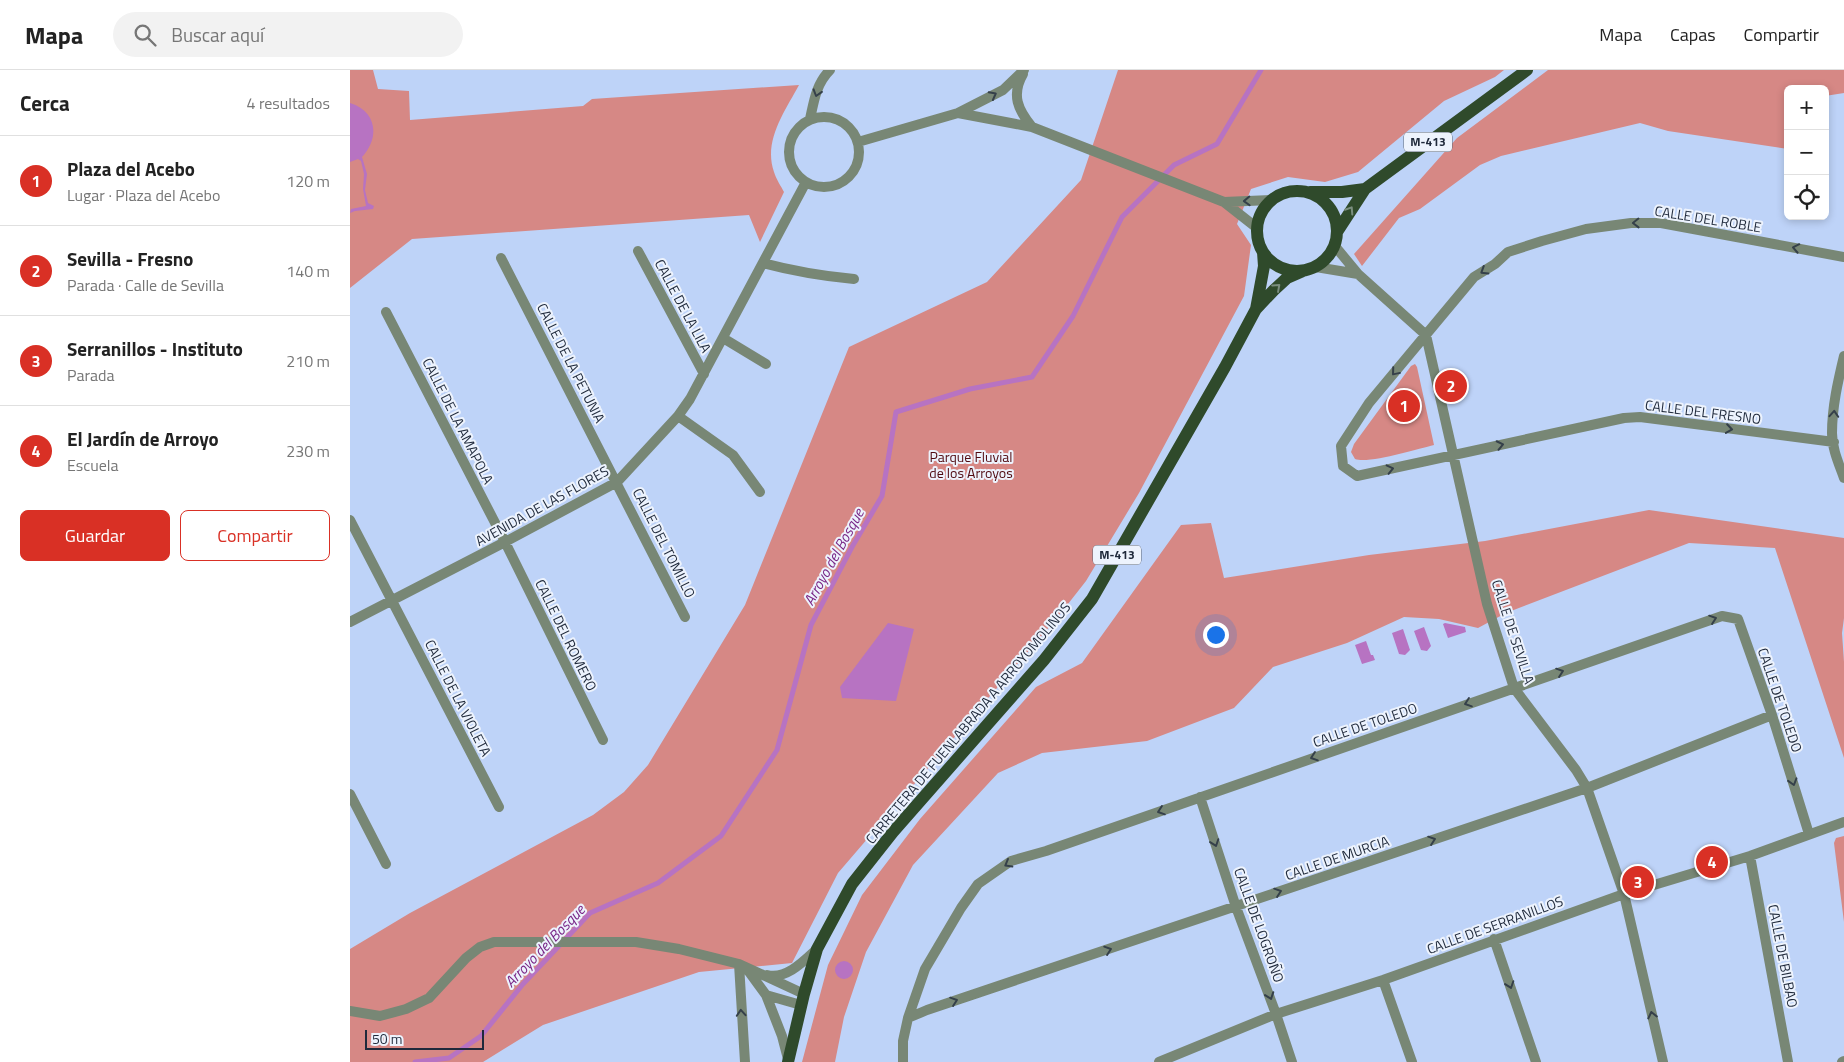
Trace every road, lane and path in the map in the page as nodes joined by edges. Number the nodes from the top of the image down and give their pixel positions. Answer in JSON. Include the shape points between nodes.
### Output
{"nodes":[{"id":1,"x":830,"y":70,"type":"edge"},
{"id":2,"x":1024,"y":70,"type":"edge"},
{"id":3,"x":1527,"y":70,"type":"edge"},
{"id":4,"x":958,"y":113,"type":"junction"},
{"id":5,"x":810,"y":120,"type":"junction"},
{"id":6,"x":1032,"y":127,"type":"junction"},
{"id":7,"x":858,"y":142,"type":"junction"},
{"id":8,"x":806,"y":182,"type":"junction"},
{"id":9,"x":1365,"y":188,"type":"junction"},
{"id":10,"x":1297,"y":191,"type":"junction"},
{"id":11,"x":1271,"y":200,"type":"junction"},
{"id":12,"x":1224,"y":202,"type":"junction"},
{"id":13,"x":1257,"y":228,"type":"junction"},
{"id":14,"x":1337,"y":232,"type":"junction"},
{"id":15,"x":1334,"y":245,"type":"junction"},
{"id":16,"x":638,"y":251,"type":"dead end"},
{"id":17,"x":1263,"y":252,"type":"junction"},
{"id":18,"x":1844,"y":257,"type":"edge"},
{"id":19,"x":501,"y":258,"type":"dead end"},
{"id":20,"x":763,"y":263,"type":"junction"},
{"id":21,"x":1316,"y":267,"type":"junction"},
{"id":22,"x":1302,"y":271,"type":"junction"},
{"id":23,"x":1358,"y":274,"type":"junction"},
{"id":24,"x":854,"y":279,"type":"dead end"},
{"id":25,"x":1256,"y":309,"type":"junction"},
{"id":26,"x":386,"y":312,"type":"dead end"},
{"id":27,"x":1426,"y":335,"type":"junction"},
{"id":28,"x":723,"y":338,"type":"junction"},
{"id":29,"x":1844,"y":356,"type":"edge"},
{"id":30,"x":766,"y":364,"type":"dead end"},
{"id":31,"x":704,"y":374,"type":"junction"},
{"id":32,"x":678,"y":416,"type":"junction"},
{"id":33,"x":1834,"y":442,"type":"junction"},
{"id":34,"x":1452,"y":455,"type":"junction"},
{"id":35,"x":1844,"y":478,"type":"edge"},
{"id":36,"x":617,"y":482,"type":"junction"},
{"id":37,"x":760,"y":492,"type":"dead end"},
{"id":38,"x":350,"y":520,"type":"edge"},
{"id":39,"x":505,"y":542,"type":"junction"},
{"id":40,"x":392,"y":601,"type":"junction"},
{"id":41,"x":685,"y":617,"type":"dead end"},
{"id":42,"x":350,"y":622,"type":"edge"},
{"id":43,"x":1514,"y":688,"type":"junction"},
{"id":44,"x":1772,"y":715,"type":"junction"},
{"id":45,"x":603,"y":740,"type":"dead end"},
{"id":46,"x":1587,"y":788,"type":"junction"},
{"id":47,"x":350,"y":794,"type":"edge"},
{"id":48,"x":1200,"y":797,"type":"junction"},
{"id":49,"x":499,"y":807,"type":"dead end"},
{"id":50,"x":1844,"y":822,"type":"edge"},
{"id":51,"x":1809,"y":834,"type":"junction"},
{"id":52,"x":1750,"y":856,"type":"junction"},
{"id":53,"x":386,"y":864,"type":"dead end"},
{"id":54,"x":1624,"y":894,"type":"junction"},
{"id":55,"x":1236,"y":906,"type":"junction"},
{"id":56,"x":1494,"y":939,"type":"junction"},
{"id":57,"x":817,"y":949,"type":"junction"},
{"id":58,"x":743,"y":966,"type":"junction"},
{"id":59,"x":1383,"y":980,"type":"junction"},
{"id":60,"x":766,"y":996,"type":"junction"},
{"id":61,"x":802,"y":999,"type":"junction"},
{"id":62,"x":350,"y":1011,"type":"edge"},
{"id":63,"x":1276,"y":1014,"type":"junction"},
{"id":64,"x":908,"y":1018,"type":"junction"},
{"id":65,"x":788,"y":1061,"type":"edge"},
{"id":66,"x":745,"y":1062,"type":"edge"},
{"id":67,"x":904,"y":1062,"type":"edge"},
{"id":68,"x":1159,"y":1062,"type":"edge"},
{"id":69,"x":1292,"y":1062,"type":"edge"},
{"id":70,"x":1412,"y":1062,"type":"edge"},
{"id":71,"x":1536,"y":1062,"type":"edge"},
{"id":72,"x":1663,"y":1062,"type":"edge"},
{"id":73,"x":1788,"y":1062,"type":"edge"}],
"edges":[{"from":1,"to":5,"type":"street","one_way":true,"via":[[822,78]]},
{"from":4,"to":2,"type":"street","one_way":true,"via":[[1003,90]]},
{"from":2,"to":6,"type":"street","via":[[1016,95],[1021,114]]},
{"from":3,"to":9,"type":"main road","number":"M-413"},
{"from":4,"to":6,"type":"street"},
{"from":4,"to":7,"type":"street"},
{"from":5,"to":7,"type":"street","via":[[823,116],[836,118],[846,124]]},
{"from":5,"to":8,"type":"street","via":[[792,137],[789,156],[793,169]]},
{"from":6,"to":12,"type":"street"},
{"from":7,"to":8,"type":"street","via":[[856,167],[847,178],[824,187]]},
{"from":8,"to":20,"type":"street","name":"AVENIDA DE LAS FLORES"},
{"from":9,"to":10,"type":"main road","number":"M-413","via":[[1342,192]]},
{"from":14,"to":9,"type":"main road","number":"M-413","one_way":true},
{"from":10,"to":11,"type":"main road","number":"M-413"},
{"from":10,"to":14,"type":"main road","via":[[1309,193],[1329,208]]},
{"from":11,"to":12,"type":"street","one_way":true},
{"from":11,"to":13,"type":"main road","via":[[1264,208]]},
{"from":12,"to":13,"type":"street"},
{"from":13,"to":17,"type":"main road","number":"M-413"},
{"from":14,"to":15,"type":"main road","number":"M-413"},
{"from":15,"to":21,"type":"main road","number":"M-413"},
{"from":15,"to":23,"type":"street"},
{"from":16,"to":31,"type":"street","name":"CALLE DE LA LILA"},
{"from":17,"to":22,"type":"main road","number":"M-413","via":[[1280,268]]},
{"from":17,"to":25,"type":"main road","name":"CARRETERA DE FUENLABRADA A ARROYOMOLINOS","number":"M-413","via":[[1264,266]]},
{"from":18,"to":27,"type":"street","name":"CALLE DEL ROBLE","one_way":true,"via":[[1661,223],[1586,229],[1508,252],[1474,277]]},
{"from":19,"to":36,"type":"street","name":"CALLE DE LA PETUNIA"},
{"from":20,"to":24,"type":"street","via":[[820,276]]},
{"from":20,"to":28,"type":"street","name":"AVENIDA DE LAS FLORES"},
{"from":21,"to":22,"type":"main road","number":"M-413"},
{"from":21,"to":23,"type":"street"},
{"from":25,"to":22,"type":"main road","name":"CARRETERA DE FUENLABRADA A ARROYOMOLINOS","number":"M-413","one_way":true,"via":[[1287,278]]},
{"from":23,"to":27,"type":"street"},
{"from":25,"to":57,"type":"main road","name":"CARRETERA DE FUENLABRADA A ARROYOMOLINOS","number":"M-413","via":[[1092,599],[1044,660],[852,884]]},
{"from":26,"to":39,"type":"street","name":"CALLE DE LA AMAPOLA"},
{"from":27,"to":34,"type":"street","name":"CALLE DE SEVILLA"},
{"from":27,"to":34,"type":"street","name":"CALLE DEL ROBLE","one_way":true,"via":[[1370,403],[1341,446],[1343,466],[1357,476]]},
{"from":28,"to":30,"type":"street"},
{"from":28,"to":31,"type":"street","name":"AVENIDA DE LAS FLORES"},
{"from":33,"to":29,"type":"street","one_way":true,"via":[[1834,405]]},
{"from":31,"to":32,"type":"street","name":"AVENIDA DE LAS FLORES"},
{"from":32,"to":36,"type":"street","name":"AVENIDA DE LAS FLORES"},
{"from":32,"to":37,"type":"street","via":[[733,456]]},
{"from":34,"to":33,"type":"street","name":"CALLE DEL FRESNO","one_way":true,"via":[[1640,417]]},
{"from":33,"to":35,"type":"street"},
{"from":34,"to":43,"type":"street","name":"CALLE DE SEVILLA","via":[[1487,604]]},
{"from":36,"to":39,"type":"street","name":"AVENIDA DE LAS FLORES"},
{"from":36,"to":41,"type":"street","name":"CALLE DEL TOMILLO"},
{"from":38,"to":40,"type":"street","name":"CALLE DE LA VIOLETA"},
{"from":39,"to":40,"type":"street","name":"AVENIDA DE LAS FLORES"},
{"from":39,"to":45,"type":"street","name":"CALLE DEL ROMERO"},
{"from":40,"to":42,"type":"street","name":"AVENIDA DE LAS FLORES"},
{"from":40,"to":49,"type":"street","name":"CALLE DE LA VIOLETA"},
{"from":43,"to":44,"type":"street","name":"CALLE DE TOLEDO","one_way":true,"via":[[1722,616],[1738,619]]},
{"from":43,"to":46,"type":"street","name":"CALLE DE SEVILLA"},
{"from":43,"to":48,"type":"street","name":"CALLE DE TOLEDO","one_way":true},
{"from":44,"to":46,"type":"street","name":"CALLE DE MURCIA"},
{"from":44,"to":51,"type":"street","name":"CALLE DE TOLEDO","one_way":true},
{"from":46,"to":54,"type":"street","name":"CALLE DE SEVILLA"},
{"from":55,"to":46,"type":"street","name":"CALLE DE MURCIA","one_way":true},
{"from":47,"to":53,"type":"street"},
{"from":48,"to":55,"type":"street","name":"CALLE DE LOGROÑO","one_way":true},
{"from":48,"to":64,"type":"street","name":"CALLE DE TOLEDO","one_way":true,"via":[[1011,861],[978,884],[925,969]]},
{"from":50,"to":51,"type":"street","name":"CALLE DE SERRANILLOS"},
{"from":51,"to":52,"type":"street","name":"CALLE DE SERRANILLOS"},
{"from":52,"to":54,"type":"street","name":"CALLE DE SERRANILLOS"},
{"from":52,"to":73,"type":"street","name":"CALLE DE BILBAO"},
{"from":54,"to":56,"type":"street","name":"CALLE DE SERRANILLOS"},
{"from":72,"to":54,"type":"street","name":"CALLE DE SEVILLA","one_way":true},
{"from":55,"to":63,"type":"street","name":"CALLE DE LOGROÑO","one_way":true},
{"from":64,"to":55,"type":"street","name":"CALLE DE MURCIA","one_way":true},
{"from":56,"to":59,"type":"street","name":"CALLE DE SERRANILLOS"},
{"from":56,"to":71,"type":"street","one_way":true},
{"from":57,"to":58,"type":"street","via":[[802,963],[774,976]]},
{"from":57,"to":61,"type":"main road","name":"CARRETERA DE FUENLABRADA A ARROYOMOLINOS","number":"M-413"},
{"from":58,"to":60,"type":"street"},
{"from":58,"to":61,"type":"street"},
{"from":58,"to":62,"type":"street","via":[[679,949],[636,942],[494,942],[480,946],[429,998],[406,1010],[380,1016]]},
{"from":66,"to":58,"type":"street","one_way":true},
{"from":59,"to":63,"type":"street","name":"CALLE DE SERRANILLOS"},
{"from":59,"to":70,"type":"street"},
{"from":60,"to":61,"type":"street"},
{"from":60,"to":65,"type":"street"},
{"from":61,"to":65,"type":"main road","name":"CARRETERA DE FUENLABRADA A ARROYOMOLINOS","number":"M-413"},
{"from":63,"to":68,"type":"street","name":"CALLE DE SERRANILLOS"},
{"from":63,"to":69,"type":"street","name":"CALLE DE LOGROÑO"},
{"from":64,"to":67,"type":"street","name":"CALLE DE TOLEDO","via":[[903,1042]]}]}
